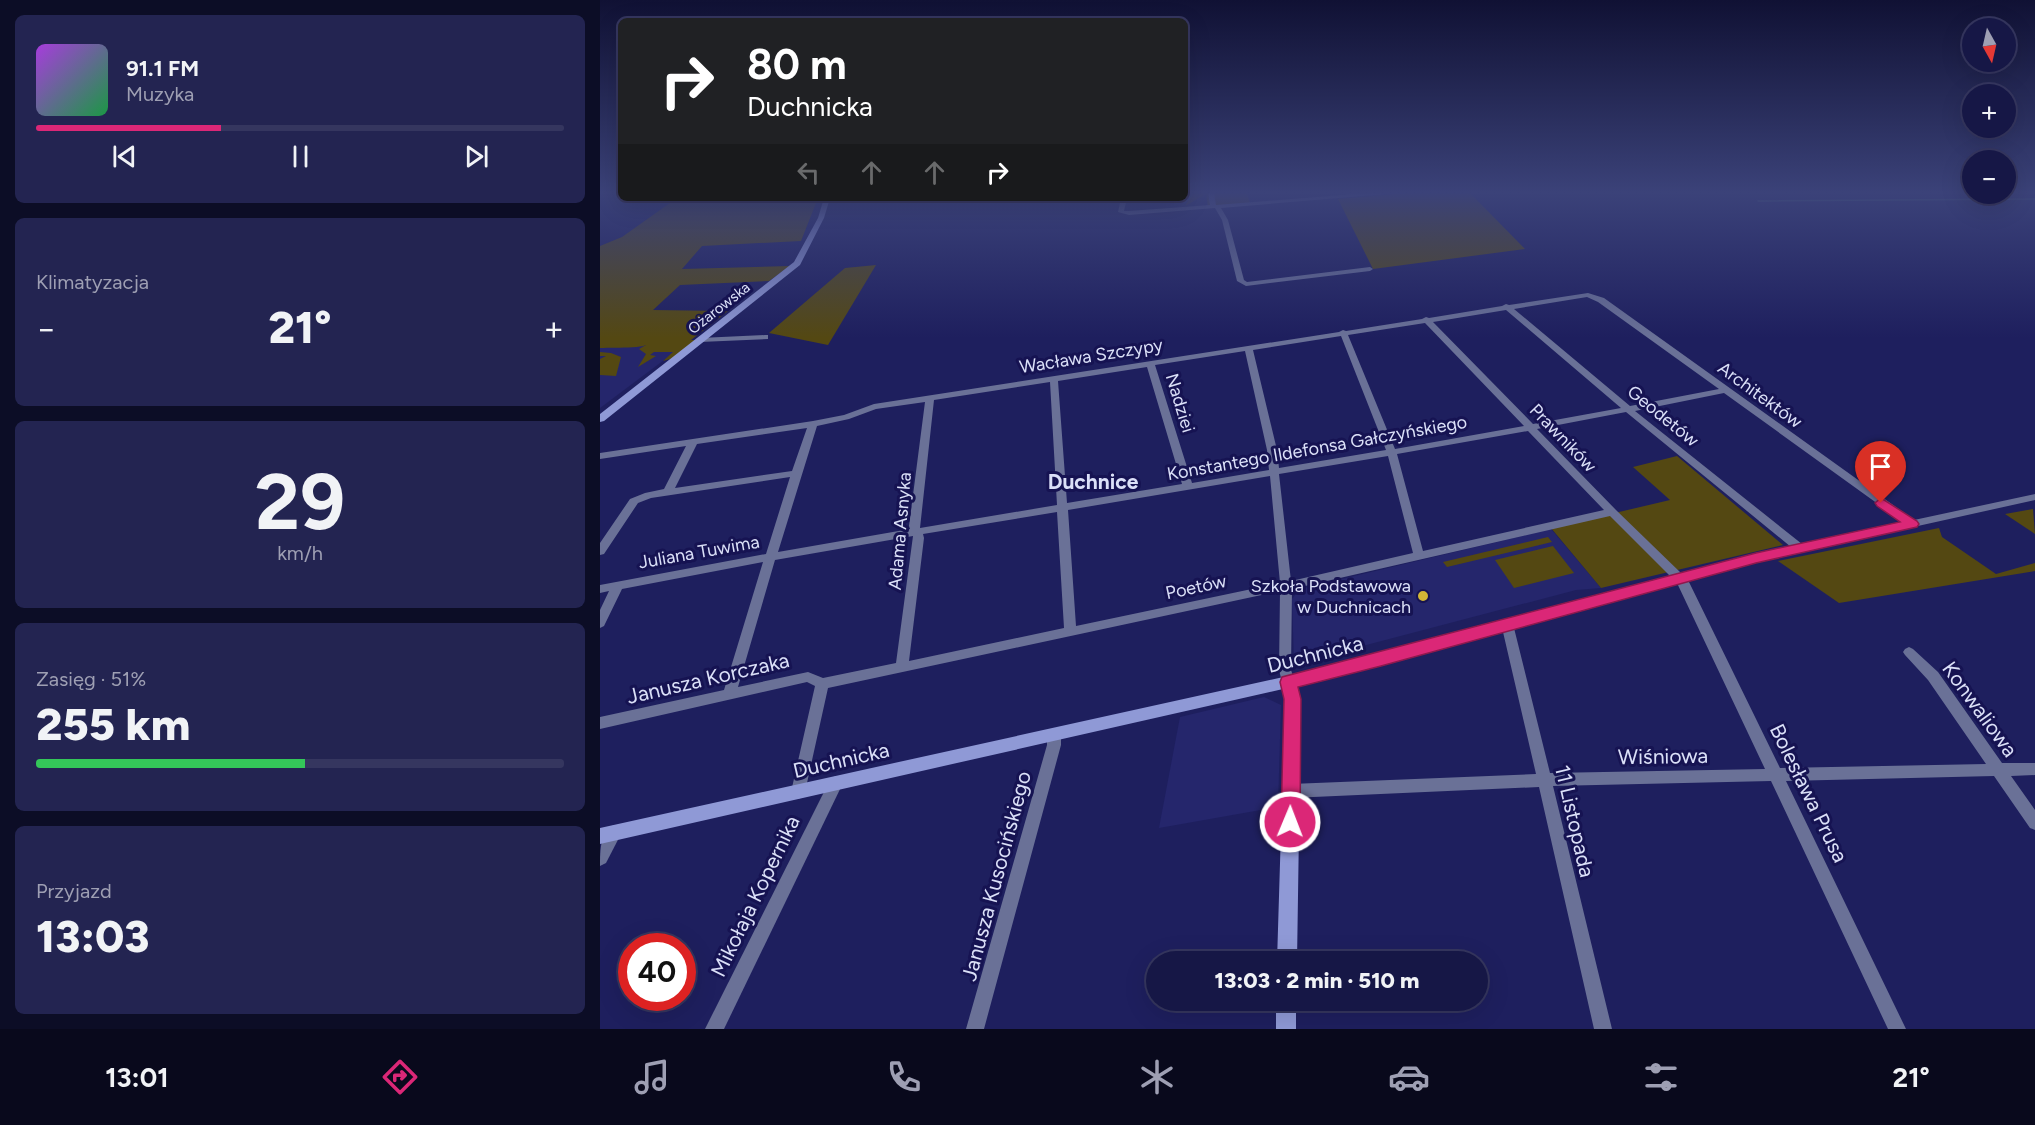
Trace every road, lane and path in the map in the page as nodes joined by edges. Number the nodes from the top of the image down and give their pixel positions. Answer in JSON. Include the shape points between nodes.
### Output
{"nodes":[{"id":1,"x":809,"y":241,"type":"edge"},
{"id":2,"x":1231,"y":241,"type":"edge"},
{"id":3,"x":1370,"y":268,"type":"dead end"},
{"id":4,"x":1588,"y":295,"type":"joint"},
{"id":5,"x":1506,"y":306,"type":"junction"},
{"id":6,"x":1426,"y":319,"type":"junction"},
{"id":7,"x":1343,"y":332,"type":"junction"},
{"id":8,"x":765,"y":337,"type":"dead end"},
{"id":9,"x":700,"y":340,"type":"junction"},
{"id":10,"x":1248,"y":347,"type":"junction"},
{"id":11,"x":1150,"y":363,"type":"junction"},
{"id":12,"x":1054,"y":379,"type":"junction"},
{"id":13,"x":1727,"y":390,"type":"junction"},
{"id":14,"x":930,"y":399,"type":"junction"},
{"id":15,"x":1629,"y":410,"type":"junction"},
{"id":16,"x":600,"y":418,"type":"edge"},
{"id":17,"x":813,"y":424,"type":"junction"},
{"id":18,"x":1530,"y":428,"type":"junction"},
{"id":19,"x":692,"y":444,"type":"junction"},
{"id":20,"x":1392,"y":452,"type":"junction"},
{"id":21,"x":600,"y":456,"type":"edge"},
{"id":22,"x":796,"y":473,"type":"junction"},
{"id":23,"x":1274,"y":473,"type":"junction"},
{"id":24,"x":1188,"y":486,"type":"junction"},
{"id":25,"x":668,"y":492,"type":"junction"},
{"id":26,"x":2035,"y":497,"type":"edge"},
{"id":27,"x":1063,"y":508,"type":"junction"},
{"id":28,"x":1612,"y":512,"type":"junction"},
{"id":29,"x":1912,"y":524,"type":"junction"},
{"id":30,"x":917,"y":532,"type":"junction"},
{"id":31,"x":1800,"y":548,"type":"junction"},
{"id":32,"x":600,"y":551,"type":"edge"},
{"id":33,"x":1419,"y":556,"type":"junction"},
{"id":34,"x":770,"y":557,"type":"junction"},
{"id":35,"x":1680,"y":577,"type":"junction"},
{"id":36,"x":618,"y":585,"type":"junction"},
{"id":37,"x":1286,"y":586,"type":"junction"},
{"id":38,"x":600,"y":589,"type":"edge"},
{"id":39,"x":600,"y":623,"type":"edge"},
{"id":40,"x":1504,"y":624,"type":"junction"},
{"id":41,"x":1070,"y":631,"type":"junction"},
{"id":42,"x":1909,"y":652,"type":"dead end"},
{"id":43,"x":902,"y":665,"type":"junction"},
{"id":44,"x":1288,"y":682,"type":"junction"},
{"id":45,"x":822,"y":684,"type":"junction"},
{"id":46,"x":729,"y":694,"type":"junction"},
{"id":47,"x":600,"y":723,"type":"edge"},
{"id":48,"x":1054,"y":735,"type":"junction"},
{"id":49,"x":2035,"y":769,"type":"edge"},
{"id":50,"x":1998,"y":770,"type":"junction"},
{"id":51,"x":1777,"y":776,"type":"junction"},
{"id":52,"x":1544,"y":780,"type":"junction"},
{"id":53,"x":836,"y":783,"type":"junction"},
{"id":54,"x":798,"y":792,"type":"junction"},
{"id":55,"x":1291,"y":792,"type":"junction"},
{"id":56,"x":2035,"y":823,"type":"edge"},
{"id":57,"x":607,"y":834,"type":"edge"},
{"id":58,"x":600,"y":858,"type":"edge"},
{"id":59,"x":1287,"y":951,"type":"edge"},
{"id":60,"x":1286,"y":1011,"type":"edge"},
{"id":61,"x":714,"y":1029,"type":"edge"},
{"id":62,"x":975,"y":1029,"type":"edge"},
{"id":63,"x":1286,"y":1029,"type":"edge"},
{"id":64,"x":1603,"y":1029,"type":"edge"},
{"id":65,"x":1898,"y":1029,"type":"edge"}],
"edges":[{"from":1,"to":9,"type":"main road","name":"Ożarowska","via":[[797,263]]},
{"from":2,"to":3,"type":"street","via":[[1241,281],[1250,285]]},
{"from":4,"to":5,"type":"street","name":"Wacława Szczypy"},
{"from":4,"to":13,"type":"street","name":"Architektów","via":[[1601,300]]},
{"from":5,"to":6,"type":"street","name":"Wacława Szczypy"},
{"from":5,"to":15,"type":"street","name":"Geodetów"},
{"from":6,"to":7,"type":"street","name":"Wacława Szczypy"},
{"from":6,"to":18,"type":"street","name":"Prawników"},
{"from":7,"to":10,"type":"street","name":"Wacława Szczypy"},
{"from":7,"to":20,"type":"street"},
{"from":8,"to":9,"type":"street"},
{"from":9,"to":16,"type":"main road","name":"Ożarowska"},
{"from":10,"to":11,"type":"street","name":"Wacława Szczypy"},
{"from":10,"to":23,"type":"street"},
{"from":11,"to":12,"type":"street","name":"Wacława Szczypy"},
{"from":11,"to":24,"type":"street","name":"Nadziei"},
{"from":12,"to":14,"type":"street","name":"Wacława Szczypy"},
{"from":12,"to":27,"type":"street"},
{"from":13,"to":15,"type":"street","name":"Konstantego Ildefonsa Gałczyńskiego"},
{"from":13,"to":29,"type":"street","name":"Architektów"},
{"from":14,"to":17,"type":"street","name":"Wacława Szczypy","via":[[874,407]]},
{"from":14,"to":30,"type":"street","name":"Adama Asnyka","via":[[914,526]]},
{"from":15,"to":18,"type":"street","name":"Konstantego Ildefonsa Gałczyńskiego"},
{"from":15,"to":31,"type":"street","name":"Geodetów"},
{"from":17,"to":19,"type":"street","name":"Wacława Szczypy"},
{"from":17,"to":22,"type":"street"},
{"from":18,"to":20,"type":"street","name":"Konstantego Ildefonsa Gałczyńskiego"},
{"from":18,"to":28,"type":"street","name":"Prawników"},
{"from":19,"to":21,"type":"street","name":"Wacława Szczypy"},
{"from":19,"to":25,"type":"street"},
{"from":20,"to":23,"type":"street","name":"Konstantego Ildefonsa Gałczyńskiego"},
{"from":20,"to":33,"type":"street"},
{"from":22,"to":25,"type":"street"},
{"from":22,"to":34,"type":"street"},
{"from":23,"to":24,"type":"street","name":"Konstantego Ildefonsa Gałczyńskiego"},
{"from":23,"to":37,"type":"street"},
{"from":24,"to":27,"type":"street","name":"Konstantego Ildefonsa Gałczyńskiego"},
{"from":25,"to":32,"type":"street","via":[[649,495],[632,504]]},
{"from":26,"to":29,"type":"street","name":"Duchnicka"},
{"from":27,"to":30,"type":"street","name":"Konstantego Ildefonsa Gałczyńskiego"},
{"from":27,"to":41,"type":"street"},
{"from":28,"to":33,"type":"street","name":"Poetów"},
{"from":28,"to":35,"type":"street","name":"Prawników"},
{"from":29,"to":31,"type":"street","name":"Duchnicka"},
{"from":30,"to":34,"type":"street","name":"Konstantego Ildefonsa Gałczyńskiego"},
{"from":30,"to":43,"type":"street","name":"Adama Asnyka"},
{"from":31,"to":35,"type":"street","name":"Duchnicka"},
{"from":33,"to":37,"type":"street","name":"Poetów"},
{"from":34,"to":36,"type":"street","name":"Juliana Tuwima"},
{"from":34,"to":46,"type":"street","name":"Juliana Tuwima"},
{"from":35,"to":40,"type":"street","name":"Duchnicka"},
{"from":35,"to":51,"type":"street","name":"Bolesława Prusa"},
{"from":36,"to":38,"type":"street","name":"Juliana Tuwima"},
{"from":36,"to":39,"type":"street"},
{"from":37,"to":41,"type":"street","name":"Poetów"},
{"from":37,"to":44,"type":"street"},
{"from":40,"to":44,"type":"street","name":"Duchnicka"},
{"from":40,"to":52,"type":"street","name":"11 Listopada"},
{"from":41,"to":43,"type":"street","name":"Poetów"},
{"from":42,"to":50,"type":"street","name":"Konwaliowa","via":[[1933,676]]},
{"from":43,"to":45,"type":"street","name":"Poetów"},
{"from":44,"to":48,"type":"main road","name":"Duchnicka"},
{"from":44,"to":55,"type":"main road","via":[[1293,699]]},
{"from":45,"to":46,"type":"street","name":"Janusza Korczaka","via":[[808,677]]},
{"from":45,"to":54,"type":"street"},
{"from":46,"to":47,"type":"street","name":"Janusza Korczaka"},
{"from":48,"to":53,"type":"main road","name":"Duchnicka"},
{"from":48,"to":62,"type":"street","name":"Janusza Kusocińskiego"},
{"from":49,"to":50,"type":"street","name":"Wiśniowa"},
{"from":50,"to":51,"type":"street","name":"Wiśniowa"},
{"from":50,"to":56,"type":"street","name":"Konwaliowa"},
{"from":51,"to":52,"type":"street","name":"Wiśniowa"},
{"from":51,"to":65,"type":"street","name":"Bolesława Prusa"},
{"from":52,"to":55,"type":"street","name":"Wiśniowa"},
{"from":52,"to":64,"type":"street","name":"11 Listopada"},
{"from":53,"to":54,"type":"main road","name":"Duchnicka"},
{"from":53,"to":61,"type":"street","name":"Mikołaja Kopernika"},
{"from":54,"to":57,"type":"main road","name":"Duchnicka"},
{"from":55,"to":59,"type":"main road"},
{"from":57,"to":58,"type":"street"},
{"from":60,"to":63,"type":"main road"}]}
